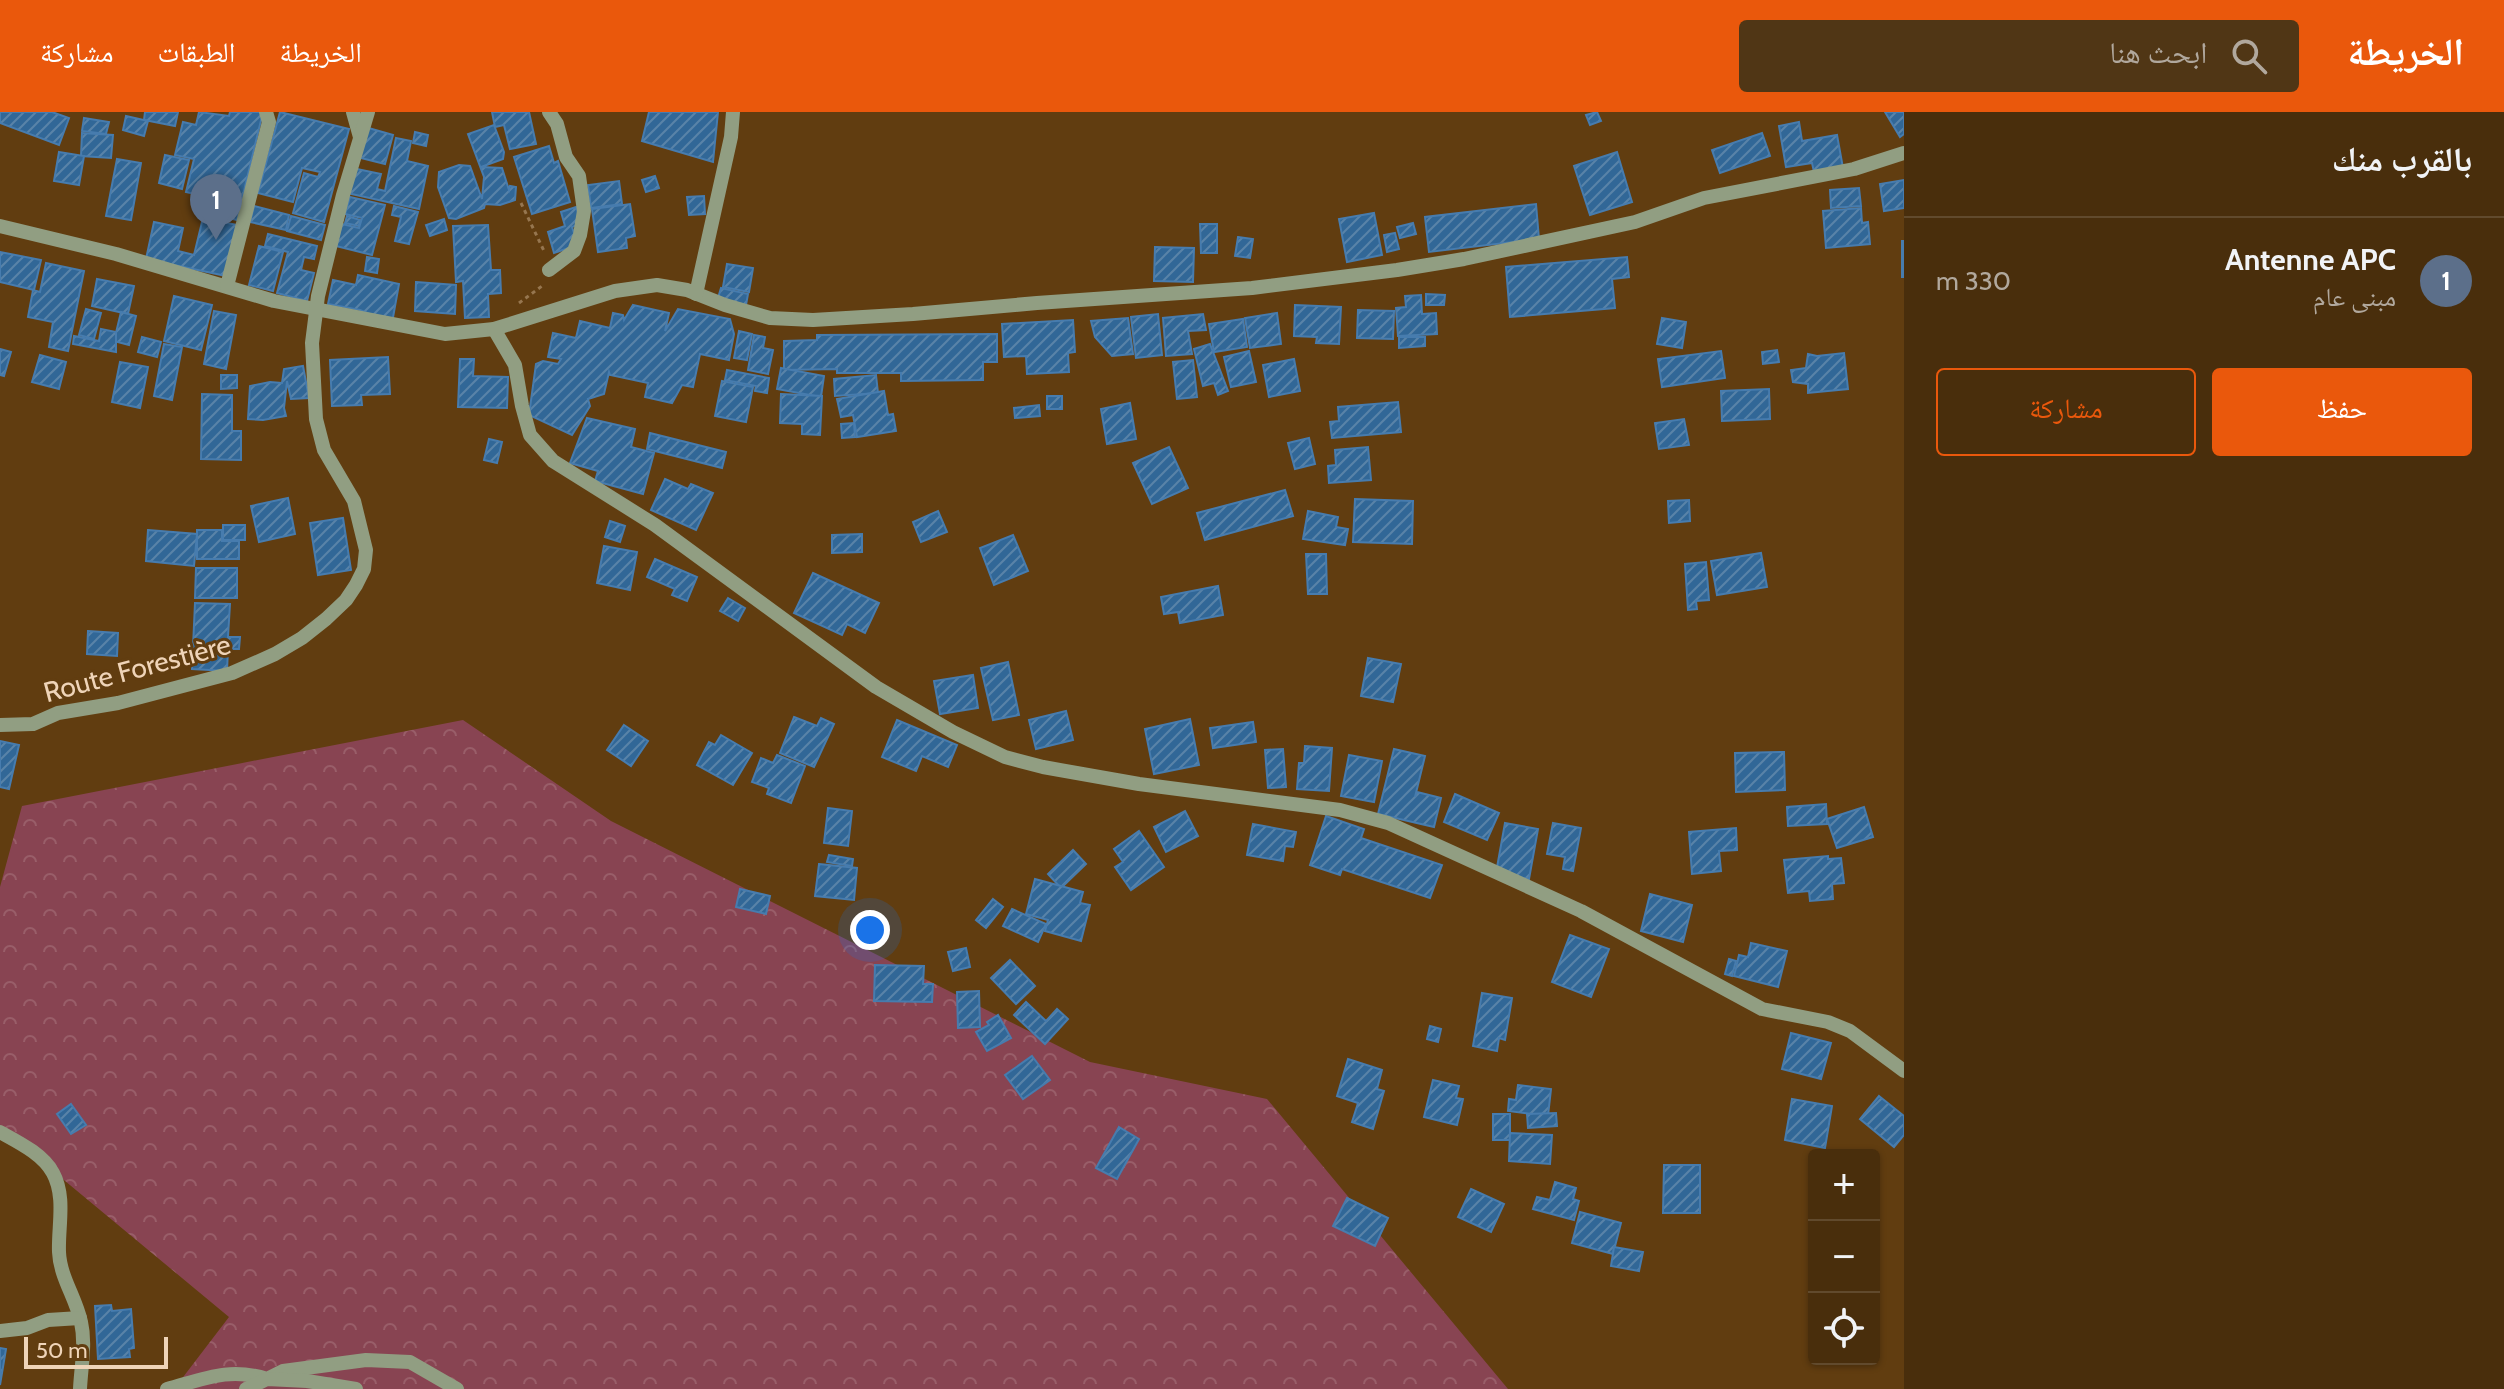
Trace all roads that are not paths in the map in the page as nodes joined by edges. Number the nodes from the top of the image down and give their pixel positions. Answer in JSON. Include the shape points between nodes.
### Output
{"nodes":[{"id":1,"x":266,"y":112,"type":"edge"},
{"id":2,"x":353,"y":112,"type":"edge"},
{"id":3,"x":368,"y":112,"type":"edge"},
{"id":4,"x":549,"y":112,"type":"edge"},
{"id":5,"x":733,"y":112,"type":"edge"},
{"id":6,"x":360,"y":137,"type":"junction"},
{"id":7,"x":1904,"y":153,"type":"edge"},
{"id":8,"x":0,"y":226,"type":"edge"},
{"id":9,"x":549,"y":270,"type":"road end"},
{"id":10,"x":227,"y":286,"type":"junction"},
{"id":11,"x":696,"y":294,"type":"junction"},
{"id":12,"x":318,"y":311,"type":"junction"},
{"id":13,"x":494,"y":329,"type":"junction"},
{"id":14,"x":0,"y":725,"type":"edge"},
{"id":15,"x":1904,"y":1071,"type":"edge"},
{"id":16,"x":0,"y":1132,"type":"edge"},
{"id":17,"x":80,"y":1318,"type":"junction"},
{"id":18,"x":0,"y":1331,"type":"edge"},
{"id":19,"x":267,"y":1379,"type":"junction"},
{"id":20,"x":80,"y":1389,"type":"edge"},
{"id":21,"x":167,"y":1389,"type":"edge"},
{"id":22,"x":246,"y":1389,"type":"edge"},
{"id":23,"x":356,"y":1389,"type":"edge"},
{"id":24,"x":457,"y":1389,"type":"edge"}],
"edges":[{"from":1,"to":10,"type":"street","via":[[269,122]]},
{"from":2,"to":6,"type":"street"},
{"from":3,"to":6,"type":"street","name":"Route Forestière"},
{"from":4,"to":9,"type":"street","via":[[579,176],[584,211],[574,251]]},
{"from":5,"to":11,"type":"street"},
{"from":6,"to":12,"type":"street","name":"Route Forestière"},
{"from":7,"to":11,"type":"street","via":[[1854,169],[1704,198],[1635,222],[1464,259],[1252,288],[813,320],[770,318]]},
{"from":8,"to":10,"type":"street"},
{"from":10,"to":12,"type":"street"},
{"from":11,"to":13,"type":"street","via":[[657,285],[615,291]]},
{"from":12,"to":13,"type":"street","via":[[445,334]]},
{"from":12,"to":14,"type":"street","name":"Route Forestière","via":[[312,343],[316,419],[324,450],[354,501],[366,550],[364,569],[346,600],[302,638],[232,673],[58,713],[33,724]]},
{"from":13,"to":15,"type":"street","via":[[515,365],[530,435],[553,461],[655,525],[876,687],[953,732],[1005,757],[1043,767],[1340,810],[1388,823],[1581,911],[1762,1009],[1850,1031]]},
{"from":16,"to":17,"type":"street","via":[[40,1157],[53,1173],[60,1195],[59,1253]]},
{"from":17,"to":18,"type":"street"},
{"from":17,"to":20,"type":"street"},
{"from":19,"to":21,"type":"street","via":[[245,1372],[212,1375]]},
{"from":19,"to":22,"type":"street"},
{"from":19,"to":23,"type":"street"},
{"from":19,"to":24,"type":"street","via":[[283,1371],[366,1360],[410,1362]]}]}
